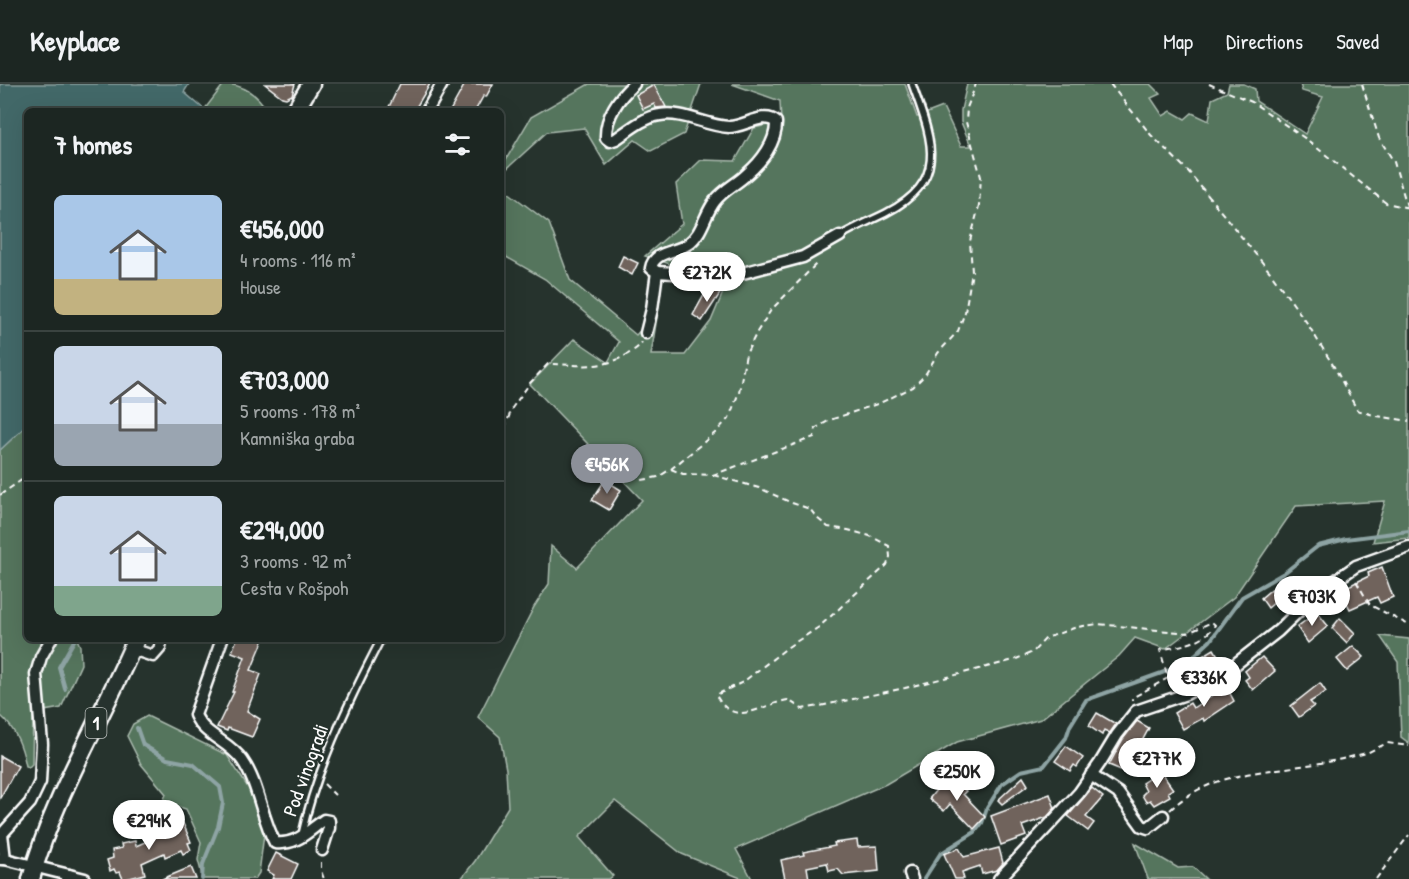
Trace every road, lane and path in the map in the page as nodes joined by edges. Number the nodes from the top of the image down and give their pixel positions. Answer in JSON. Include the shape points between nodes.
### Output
{"nodes":[{"id":1,"x":312,"y":84,"type":"edge"},
{"id":2,"x":442,"y":84,"type":"edge"},
{"id":3,"x":634,"y":84,"type":"edge"},
{"id":4,"x":912,"y":84,"type":"edge"},
{"id":5,"x":976,"y":84,"type":"edge"},
{"id":6,"x":1110,"y":84,"type":"edge"},
{"id":7,"x":1209,"y":84,"type":"edge"},
{"id":8,"x":1362,"y":84,"type":"edge"},
{"id":9,"x":297,"y":108,"type":"edge"},
{"id":10,"x":429,"y":108,"type":"edge"},
{"id":11,"x":1408,"y":208,"type":"edge"},
{"id":12,"x":1409,"y":213,"type":"edge"},
{"id":13,"x":840,"y":236,"type":"joint"},
{"id":14,"x":826,"y":246,"type":"junction"},
{"id":15,"x":657,"y":272,"type":"junction"},
{"id":16,"x":646,"y":333,"type":"joint"},
{"id":17,"x":1409,"y":422,"type":"edge"},
{"id":18,"x":504,"y":431,"type":"edge"},
{"id":19,"x":671,"y":469,"type":"junction"},
{"id":20,"x":713,"y":476,"type":"junction"},
{"id":21,"x":24,"y":480,"type":"edge"},
{"id":22,"x":642,"y":480,"type":"dead end"},
{"id":23,"x":0,"y":495,"type":"edge"},
{"id":24,"x":1409,"y":547,"type":"edge"},
{"id":25,"x":1350,"y":571,"type":"junction"},
{"id":26,"x":1409,"y":625,"type":"edge"},
{"id":27,"x":49,"y":642,"type":"edge"},
{"id":28,"x":161,"y":642,"type":"edge"},
{"id":29,"x":221,"y":642,"type":"edge"},
{"id":30,"x":380,"y":642,"type":"edge"},
{"id":31,"x":134,"y":644,"type":"edge"},
{"id":32,"x":1136,"y":711,"type":"junction"},
{"id":33,"x":1409,"y":746,"type":"edge"},
{"id":34,"x":1091,"y":776,"type":"junction"},
{"id":35,"x":318,"y":778,"type":"junction"},
{"id":36,"x":335,"y":795,"type":"dead end"},
{"id":37,"x":1163,"y":816,"type":"joint"},
{"id":38,"x":1409,"y":835,"type":"edge"},
{"id":39,"x":301,"y":836,"type":"junction"},
{"id":40,"x":322,"y":850,"type":"joint"},
{"id":41,"x":2,"y":859,"type":"edge"},
{"id":42,"x":32,"y":873,"type":"edge"},
{"id":43,"x":68,"y":877,"type":"edge"},
{"id":44,"x":85,"y":879,"type":"edge"},
{"id":45,"x":324,"y":879,"type":"edge"},
{"id":46,"x":999,"y":879,"type":"edge"},
{"id":47,"x":1376,"y":879,"type":"edge"}],
"edges":[{"from":1,"to":9,"type":"main road"},
{"from":2,"to":10,"type":"street"},
{"from":3,"to":15,"type":"street","via":[[616,105],[605,128],[610,141],[660,115],[737,127],[772,118],[777,130],[758,162],[714,201],[701,230],[689,244],[652,261],[651,268]]},
{"from":4,"to":13,"type":"lane","via":[[929,134],[932,155],[928,173],[908,199]]},
{"from":5,"to":20,"type":"path","via":[[966,122],[981,177],[979,206],[970,241],[972,272],[958,331],[913,387],[830,420],[816,428],[814,437]]},
{"from":6,"to":17,"type":"path","via":[[1151,135],[1188,171],[1270,272],[1307,323],[1357,410]]},
{"from":7,"to":11,"type":"path","via":[[1252,102],[1386,203]]},
{"from":8,"to":11,"type":"path"},
{"from":11,"to":12,"type":"path"},
{"from":13,"to":14,"type":"street"},
{"from":14,"to":15,"type":"street","via":[[793,261],[716,280],[698,282],[674,273]]},
{"from":14,"to":19,"type":"path","via":[[824,255],[771,310],[757,332],[746,354],[729,418]]},
{"from":15,"to":16,"type":"street"},
{"from":16,"to":18,"type":"path","via":[[639,347],[614,363],[587,367],[548,364],[512,408]]},
{"from":19,"to":20,"type":"path"},
{"from":19,"to":22,"type":"path"},
{"from":20,"to":32,"type":"path","via":[[759,488],[810,509],[828,527],[870,536],[889,546],[890,557],[887,565],[819,627],[743,681],[717,694],[722,705],[734,714],[788,700],[802,709],[820,706],[957,676],[1014,660],[1033,652],[1046,638],[1077,627],[1107,624],[1188,633],[1212,622],[1215,625],[1210,632],[1197,641],[1160,650],[1168,678],[1132,698]]},
{"from":21,"to":23,"type":"path"},
{"from":24,"to":25,"type":"street"},
{"from":25,"to":26,"type":"path","via":[[1370,605]]},
{"from":25,"to":32,"type":"street","via":[[1315,595],[1278,631],[1228,670],[1186,694]]},
{"from":27,"to":41,"type":"street","via":[[36,674],[42,744],[40,782],[30,803],[2,834]]},
{"from":28,"to":31,"type":"street","via":[[153,656]]},
{"from":29,"to":39,"type":"street","name":"Pod vinogradi","via":[[195,715],[199,725],[241,758],[275,843],[295,842]]},
{"from":30,"to":35,"type":"lane","name":"Pod vinogradi"},
{"from":31,"to":42,"type":"main road","number":"1","via":[[69,780]]},
{"from":32,"to":34,"type":"street"},
{"from":33,"to":37,"type":"path","via":[[1387,743],[1366,753],[1326,762],[1226,779],[1203,787]]},
{"from":34,"to":37,"type":"street","via":[[1118,793],[1142,826],[1148,828]]},
{"from":34,"to":46,"type":"street"},
{"from":35,"to":36,"type":"path"},
{"from":35,"to":39,"type":"lane","name":"Pod vinogradi"},
{"from":38,"to":47,"type":"path"},
{"from":39,"to":40,"type":"street","via":[[324,820],[329,821]]},
{"from":40,"to":45,"type":"path"},
{"from":41,"to":42,"type":"street"},
{"from":42,"to":43,"type":"street"},
{"from":43,"to":44,"type":"street"}]}
